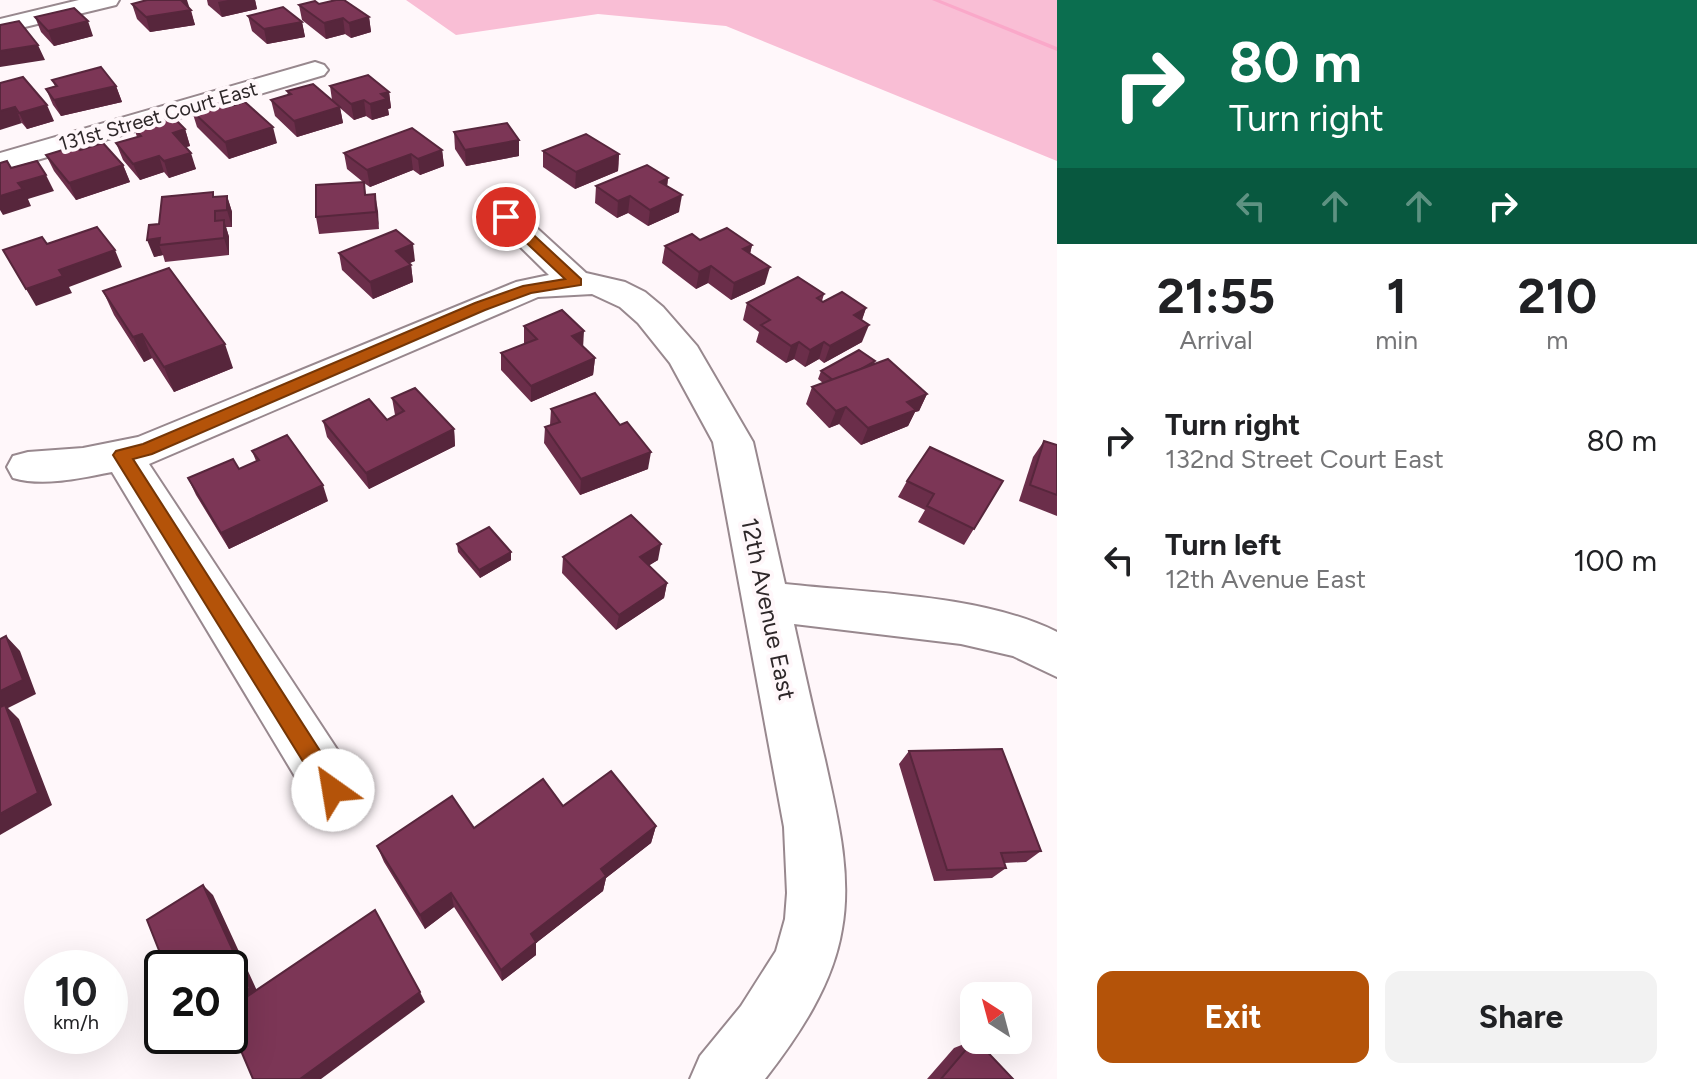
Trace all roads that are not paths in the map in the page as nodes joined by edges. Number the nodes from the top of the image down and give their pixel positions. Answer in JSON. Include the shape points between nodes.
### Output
{"nodes":[{"id":1,"x":108,"y":0,"type":"edge"},
{"id":2,"x":0,"y":26,"type":"edge"},
{"id":3,"x":315,"y":70,"type":"dead end"},
{"id":4,"x":0,"y":162,"type":"edge"},
{"id":5,"x":506,"y":217,"type":"dead end"},
{"id":6,"x":576,"y":282,"type":"junction"},
{"id":7,"x":122,"y":455,"type":"junction"},
{"id":8,"x":28,"y":467,"type":"dead end"},
{"id":9,"x":767,"y":601,"type":"junction"},
{"id":10,"x":1057,"y":656,"type":"edge"},
{"id":11,"x":333,"y":790,"type":"dead end"},
{"id":12,"x":723,"y":1079,"type":"edge"}],
"edges":[{"from":1,"to":2,"type":"street"},
{"from":3,"to":4,"type":"street","name":"131st Street Court East"},
{"from":5,"to":6,"type":"street"},
{"from":6,"to":7,"type":"street","via":[[528,289],[480,307],[146,450]]},
{"from":6,"to":9,"type":"street","name":"12th Avenue East","via":[[626,295],[658,323],[708,390],[733,442]]},
{"from":7,"to":8,"type":"street"},
{"from":7,"to":11,"type":"street"},
{"from":9,"to":10,"type":"street","via":[[961,624],[1023,638]]},
{"from":9,"to":12,"type":"street","name":"12th Avenue East","via":[[812,827],[812,932],[796,977],[763,1032]]}]}
